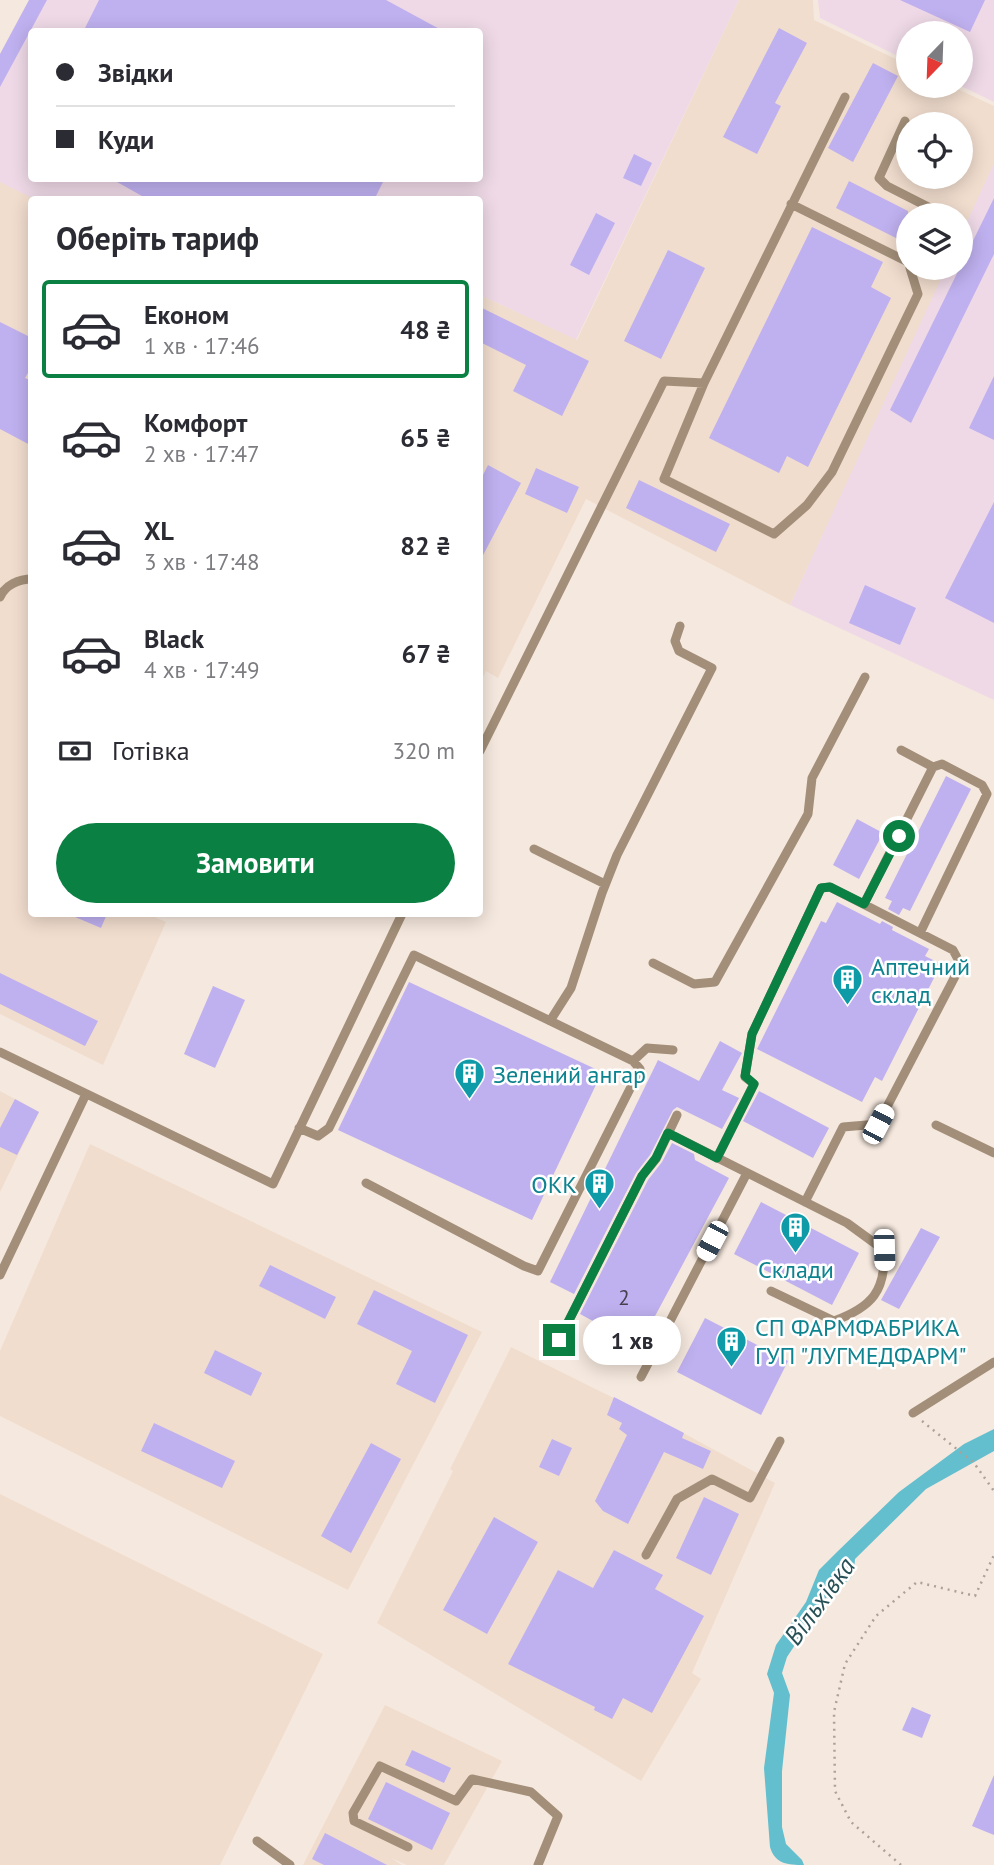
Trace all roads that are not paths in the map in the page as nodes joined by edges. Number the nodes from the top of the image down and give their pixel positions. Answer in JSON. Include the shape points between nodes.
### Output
{"nodes":[{"id":1,"x":845,"y":97,"type":"dead end"},
{"id":2,"x":896,"y":141,"type":"edge"},
{"id":3,"x":920,"y":203,"type":"edge"},
{"id":4,"x":791,"y":204,"type":"junction"},
{"id":5,"x":896,"y":256,"type":"edge"},
{"id":6,"x":914,"y":280,"type":"edge"},
{"id":7,"x":704,"y":383,"type":"junction"},
{"id":8,"x":28,"y":580,"type":"edge"},
{"id":9,"x":0,"y":597,"type":"edge"},
{"id":10,"x":680,"y":626,"type":"dead end"},
{"id":11,"x":865,"y":677,"type":"dead end"},
{"id":12,"x":483,"y":745,"type":"edge"},
{"id":13,"x":901,"y":750,"type":"dead end"},
{"id":14,"x":933,"y":767,"type":"junction"},
{"id":15,"x":534,"y":849,"type":"dead end"},
{"id":16,"x":605,"y":884,"type":"junction"},
{"id":17,"x":864,"y":904,"type":"junction"},
{"id":18,"x":401,"y":917,"type":"edge"},
{"id":19,"x":920,"y":933,"type":"junction"},
{"id":20,"x":653,"y":963,"type":"dead end"},
{"id":21,"x":550,"y":1021,"type":"junction"},
{"id":22,"x":673,"y":1050,"type":"dead end"},
{"id":23,"x":0,"y":1052,"type":"edge"},
{"id":24,"x":633,"y":1061,"type":"junction"},
{"id":25,"x":86,"y":1094,"type":"junction"},
{"id":26,"x":677,"y":1115,"type":"dead end"},
{"id":27,"x":936,"y":1125,"type":"dead end"},
{"id":28,"x":299,"y":1128,"type":"junction"},
{"id":29,"x":668,"y":1133,"type":"junction"},
{"id":30,"x":994,"y":1153,"type":"edge"},
{"id":31,"x":717,"y":1158,"type":"junction"},
{"id":32,"x":747,"y":1173,"type":"junction"},
{"id":33,"x":366,"y":1182,"type":"dead end"},
{"id":34,"x":805,"y":1202,"type":"junction"},
{"id":35,"x":0,"y":1275,"type":"edge"},
{"id":36,"x":771,"y":1290,"type":"dead end"},
{"id":37,"x":559,"y":1340,"type":"dead end"},
{"id":38,"x":994,"y":1362,"type":"edge"},
{"id":39,"x":641,"y":1377,"type":"dead end"},
{"id":40,"x":913,"y":1413,"type":"road end"},
{"id":41,"x":780,"y":1441,"type":"dead end"},
{"id":42,"x":646,"y":1555,"type":"dead end"},
{"id":43,"x":257,"y":1841,"type":"dead end"},
{"id":44,"x":408,"y":1847,"type":"dead end"},
{"id":45,"x":290,"y":1865,"type":"edge"},
{"id":46,"x":538,"y":1865,"type":"edge"}],
"edges":[{"from":1,"to":4,"type":"lane"},
{"from":2,"to":3,"type":"lane","via":[[879,178]]},
{"from":4,"to":5,"type":"lane"},
{"from":4,"to":7,"type":"lane"},
{"from":6,"to":7,"type":"lane","via":[[918,294],[832,472],[807,505],[775,534],[663,479]]},
{"from":7,"to":12,"type":"lane","via":[[664,381]]},
{"from":8,"to":9,"type":"lane","via":[[17,581]]},
{"from":10,"to":16,"type":"lane","via":[[675,640],[679,651],[712,668]]},
{"from":11,"to":20,"type":"lane","via":[[813,778],[808,814],[715,982],[694,984]]},
{"from":13,"to":14,"type":"lane"},
{"from":14,"to":17,"type":"lane"},
{"from":14,"to":19,"type":"lane","via":[[942,764],[982,785],[987,794]]},
{"from":15,"to":16,"type":"lane"},
{"from":16,"to":21,"type":"lane","via":[[571,988]]},
{"from":17,"to":19,"type":"lane"},
{"from":17,"to":31,"type":"lane","via":[[830,887],[821,888],[752,1034],[745,1076],[754,1084]]},
{"from":18,"to":28,"type":"lane"},
{"from":19,"to":34,"type":"lane","via":[[953,950],[961,965],[878,1124],[843,1127]]},
{"from":21,"to":24,"type":"lane"},
{"from":21,"to":28,"type":"lane","via":[[414,955],[330,1128],[318,1136]]},
{"from":22,"to":24,"type":"lane","via":[[647,1048]]},
{"from":23,"to":25,"type":"lane"},
{"from":24,"to":33,"type":"lane","via":[[640,1069],[538,1271]]},
{"from":25,"to":28,"type":"lane","via":[[272,1184]]},
{"from":25,"to":35,"type":"lane"},
{"from":26,"to":29,"type":"lane"},
{"from":27,"to":30,"type":"lane"},
{"from":29,"to":31,"type":"lane"},
{"from":29,"to":37,"type":"lane"},
{"from":31,"to":32,"type":"lane"},
{"from":32,"to":34,"type":"lane"},
{"from":32,"to":39,"type":"lane"},
{"from":34,"to":36,"type":"lane","via":[[847,1223],[884,1250],[885,1271],[876,1296],[855,1314],[834,1321]]},
{"from":38,"to":40,"type":"lane"},
{"from":41,"to":42,"type":"lane","via":[[750,1498],[712,1479],[677,1499]]},
{"from":43,"to":45,"type":"lane"},
{"from":44,"to":46,"type":"lane","via":[[354,1821],[353,1813],[380,1766],[456,1801],[472,1779],[531,1792],[558,1816]]}]}
